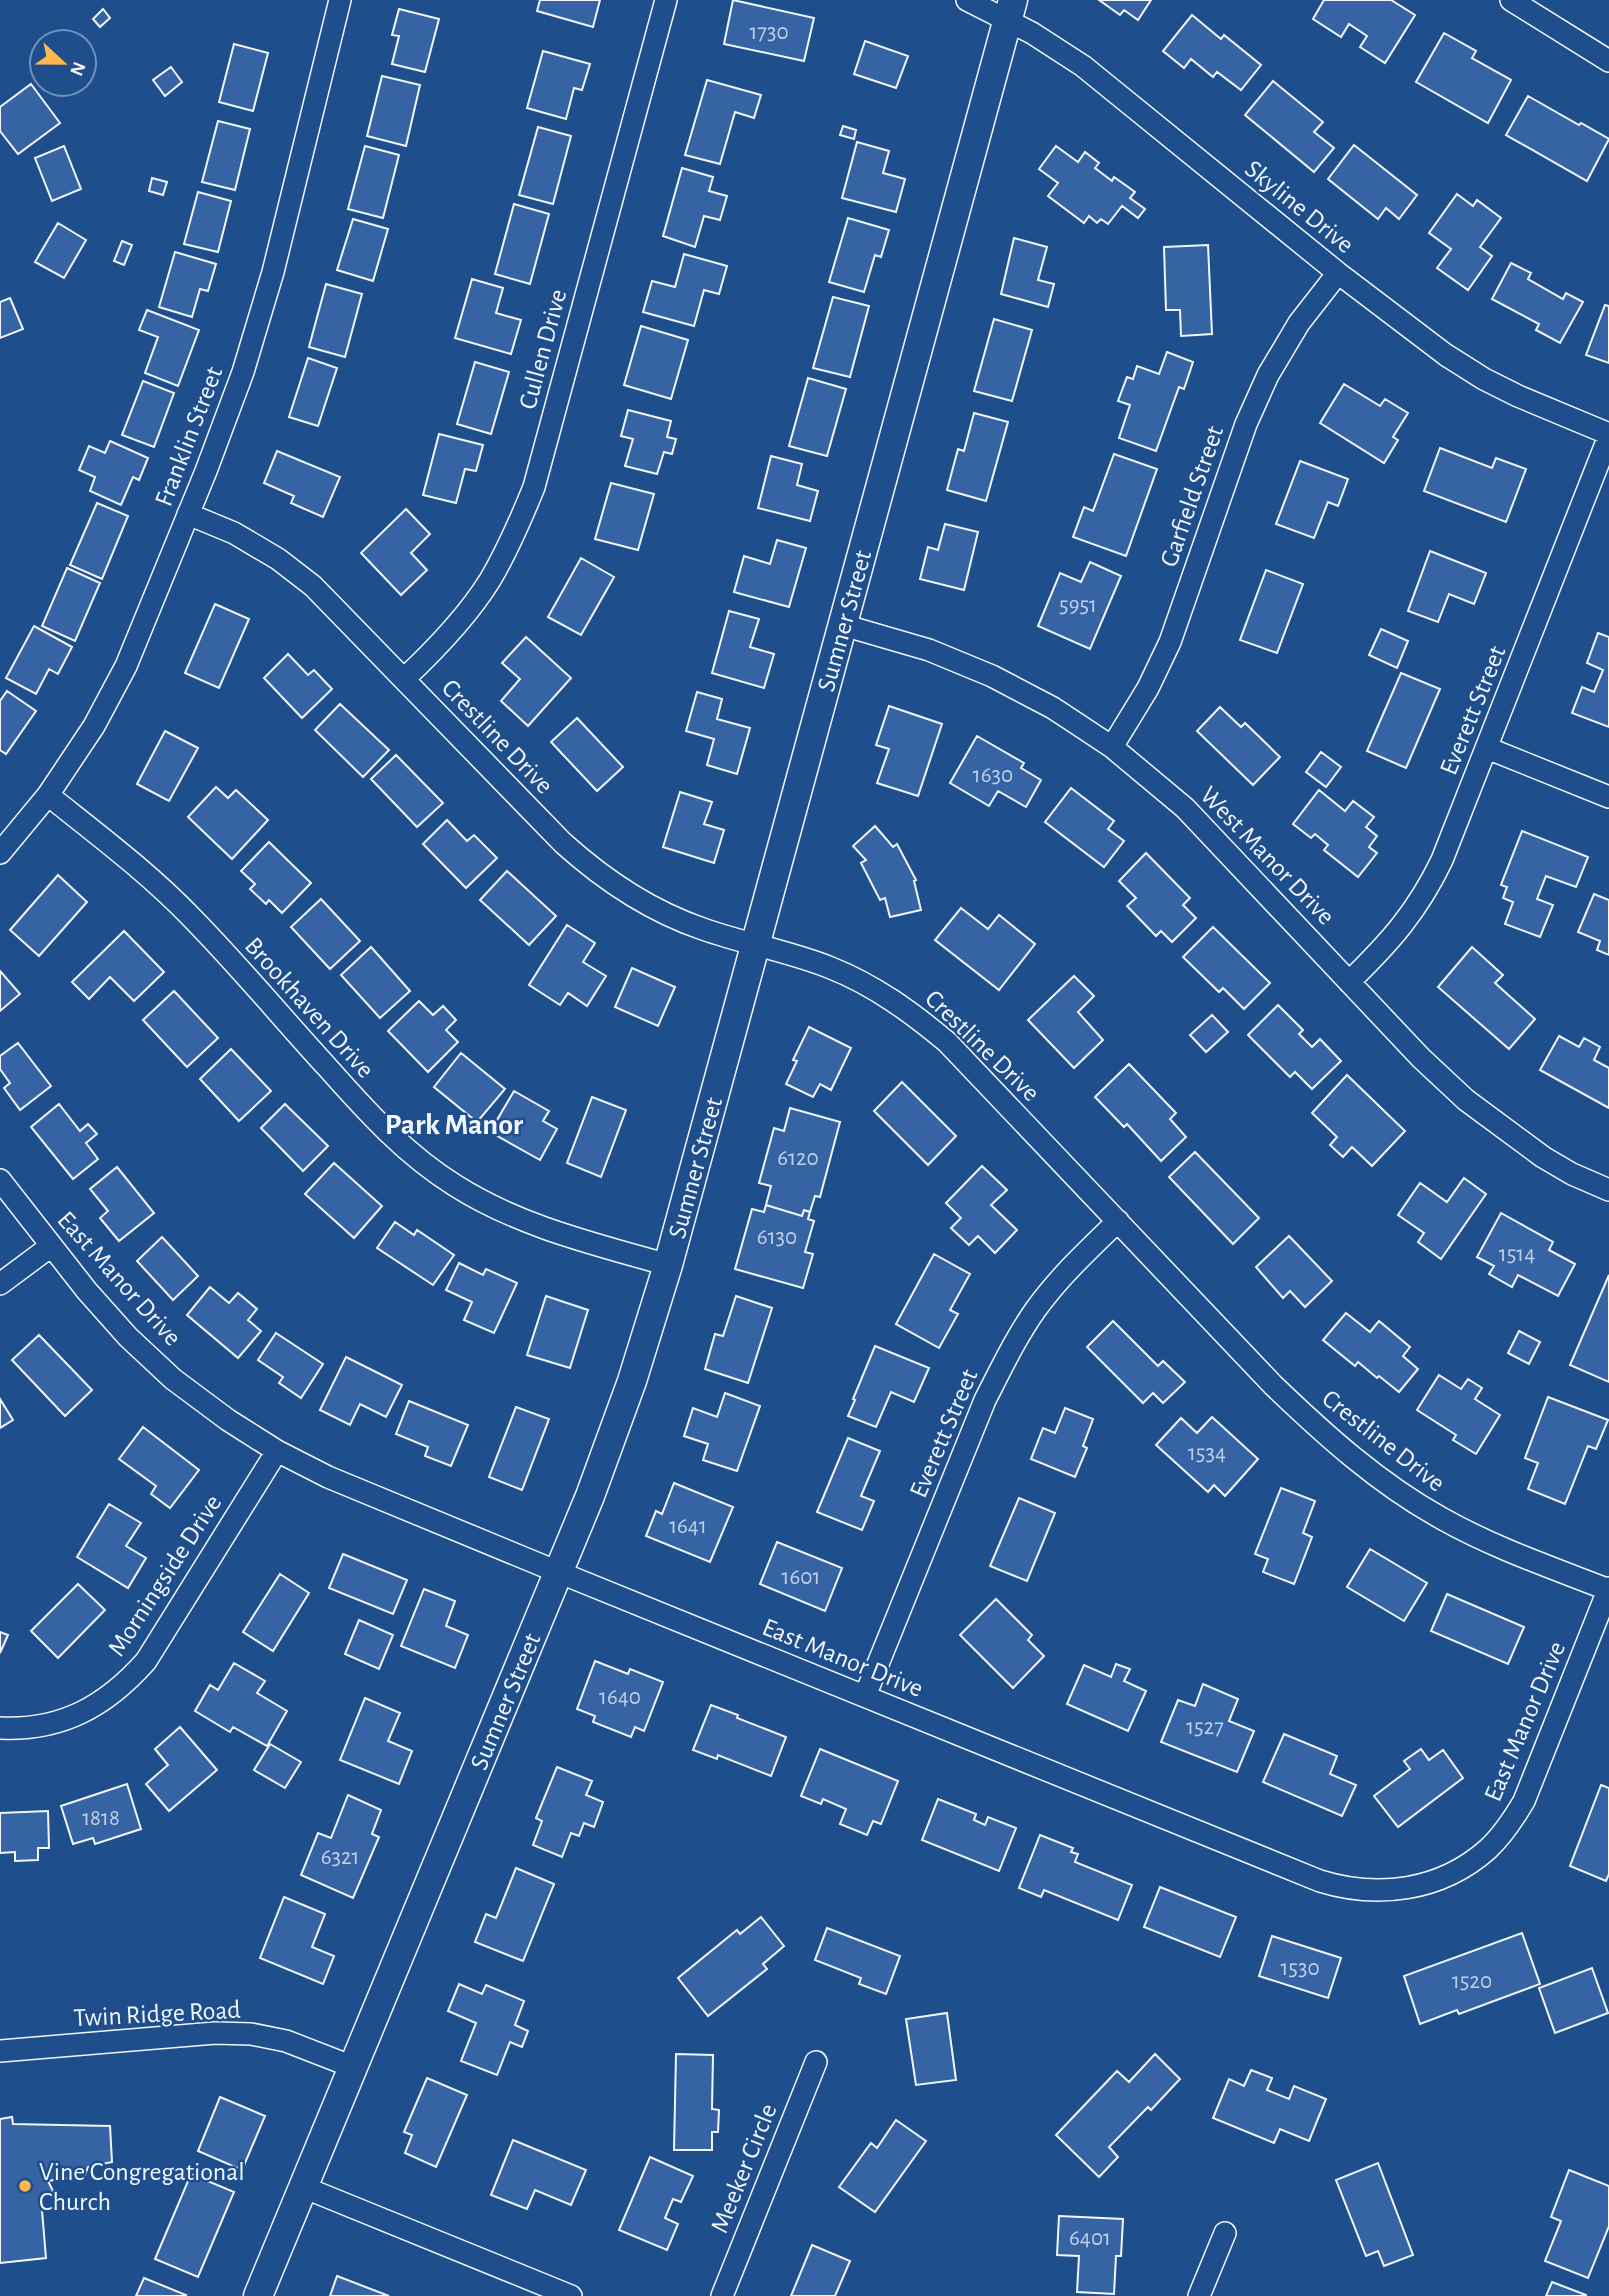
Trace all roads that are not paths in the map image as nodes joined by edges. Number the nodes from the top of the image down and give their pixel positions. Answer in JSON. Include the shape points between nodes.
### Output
{"nodes":[{"id":1,"x":340,"y":0,"type":"edge"},
{"id":2,"x":666,"y":0,"type":"edge"},
{"id":3,"x":967,"y":0,"type":"edge"},
{"id":4,"x":1511,"y":0,"type":"edge"},
{"id":5,"x":1010,"y":9,"type":"edge"},
{"id":6,"x":1609,"y":61,"type":"edge"},
{"id":7,"x":1338,"y":273,"type":"junction"},
{"id":8,"x":1609,"y":435,"type":"edge"},
{"id":9,"x":188,"y":514,"type":"junction"},
{"id":10,"x":843,"y":625,"type":"junction"},
{"id":11,"x":404,"y":679,"type":"junction"},
{"id":12,"x":1112,"y":747,"type":"junction"},
{"id":13,"x":1487,"y":748,"type":"junction"},
{"id":14,"x":48,"y":795,"type":"junction"},
{"id":15,"x":1609,"y":797,"type":"edge"},
{"id":16,"x":0,"y":853,"type":"edge"},
{"id":17,"x":756,"y":945,"type":"junction"},
{"id":18,"x":1349,"y":982,"type":"junction"},
{"id":19,"x":0,"y":1180,"type":"edge"},
{"id":20,"x":1609,"y":1190,"type":"edge"},
{"id":21,"x":1118,"y":1221,"type":"junction"},
{"id":22,"x":51,"y":1246,"type":"junction"},
{"id":23,"x":668,"y":1265,"type":"junction"},
{"id":24,"x":0,"y":1284,"type":"edge"},
{"id":25,"x":277,"y":1451,"type":"junction"},
{"id":26,"x":560,"y":1572,"type":"junction"},
{"id":27,"x":1609,"y":1589,"type":"edge"},
{"id":28,"x":865,"y":1696,"type":"junction"},
{"id":29,"x":0,"y":1728,"type":"edge"},
{"id":30,"x":0,"y":2051,"type":"edge"},
{"id":31,"x":816,"y":2062,"type":"dead end"},
{"id":32,"x":354,"y":2067,"type":"junction"},
{"id":33,"x":303,"y":2187,"type":"junction"},
{"id":34,"x":1225,"y":2234,"type":"dead end"},
{"id":35,"x":258,"y":2296,"type":"edge"},
{"id":36,"x":571,"y":2296,"type":"edge"},
{"id":37,"x":722,"y":2296,"type":"edge"},
{"id":38,"x":1199,"y":2296,"type":"edge"}],
"edges":[{"from":1,"to":9,"type":"street","name":"Franklin Street","via":[[273,272],[243,372]]},
{"from":2,"to":11,"type":"street","name":"Cullen Drive","via":[[534,486],[515,535],[489,581],[463,618]]},
{"from":3,"to":5,"type":"street","name":"Skyline Drive"},
{"from":4,"to":6,"type":"street"},
{"from":5,"to":7,"type":"street","name":"Skyline Drive"},
{"from":5,"to":10,"type":"street","name":"Sumner Street"},
{"from":7,"to":8,"type":"street","name":"Skyline Drive","via":[[1410,330],[1485,379]]},
{"from":7,"to":12,"type":"street","name":"Garfield Street","via":[[1299,323],[1268,375],[1246,424],[1170,642]]},
{"from":8,"to":13,"type":"street","name":"Everett Street"},
{"from":9,"to":11,"type":"street","name":"Crestline Drive","via":[[234,533],[278,559],[313,586]]},
{"from":9,"to":14,"type":"street","name":"Franklin Street","via":[[126,666],[94,726]]},
{"from":10,"to":12,"type":"street","name":"West Manor Drive","via":[[929,650],[992,676]]},
{"from":10,"to":17,"type":"street","name":"Sumner Street"},
{"from":11,"to":17,"type":"street","name":"Crestline Drive","via":[[585,863],[661,912]]},
{"from":12,"to":18,"type":"street","name":"West Manor Drive","via":[[1185,808]]},
{"from":13,"to":15,"type":"street"},
{"from":13,"to":18,"type":"street","name":"Everett Street","via":[[1422,899],[1383,949]]},
{"from":14,"to":16,"type":"street","name":"Franklin Street"},
{"from":14,"to":23,"type":"street","name":"Brookhaven Drive","via":[[134,862],[193,919],[372,1118],[412,1154],[503,1212],[553,1233]]},
{"from":17,"to":21,"type":"street","name":"Crestline Drive","via":[[831,968],[911,1013],[947,1042]]},
{"from":17,"to":23,"type":"street","name":"Sumner Street"},
{"from":18,"to":20,"type":"street","name":"West Manor Drive","via":[[1422,1058],[1491,1120],[1543,1157]]},
{"from":19,"to":22,"type":"street","name":"East Manor Drive"},
{"from":21,"to":27,"type":"street","name":"Crestline Drive","via":[[1273,1385],[1323,1433],[1384,1481],[1442,1519]]},
{"from":21,"to":28,"type":"street","name":"Everett Street","via":[[1059,1281],[1009,1353],[985,1400]]},
{"from":22,"to":24,"type":"street"},
{"from":22,"to":25,"type":"street","name":"East Manor Drive","via":[[86,1292],[173,1379]]},
{"from":23,"to":26,"type":"street","name":"Sumner Street","via":[[632,1381]]},
{"from":25,"to":26,"type":"street","name":"East Manor Drive","via":[[328,1477]]},
{"from":25,"to":29,"type":"street","name":"Morningside Drive","via":[[146,1661],[126,1684],[75,1716],[46,1725]]},
{"from":26,"to":28,"type":"street","name":"East Manor Drive"},
{"from":26,"to":32,"type":"street","name":"Sumner Street"},
{"from":27,"to":28,"type":"street","name":"East Manor Drive","via":[[1524,1801],[1508,1827],[1464,1867],[1408,1889],[1371,1891],[1320,1881]]},
{"from":30,"to":32,"type":"street","name":"Twin Ridge Road","via":[[251,2034],[286,2041]]},
{"from":31,"to":37,"type":"street","name":"Meeker Circle"},
{"from":32,"to":33,"type":"street","name":"Sumner Street"},
{"from":33,"to":35,"type":"street","name":"Sumner Street"},
{"from":33,"to":36,"type":"street"},
{"from":34,"to":38,"type":"street"}]}
